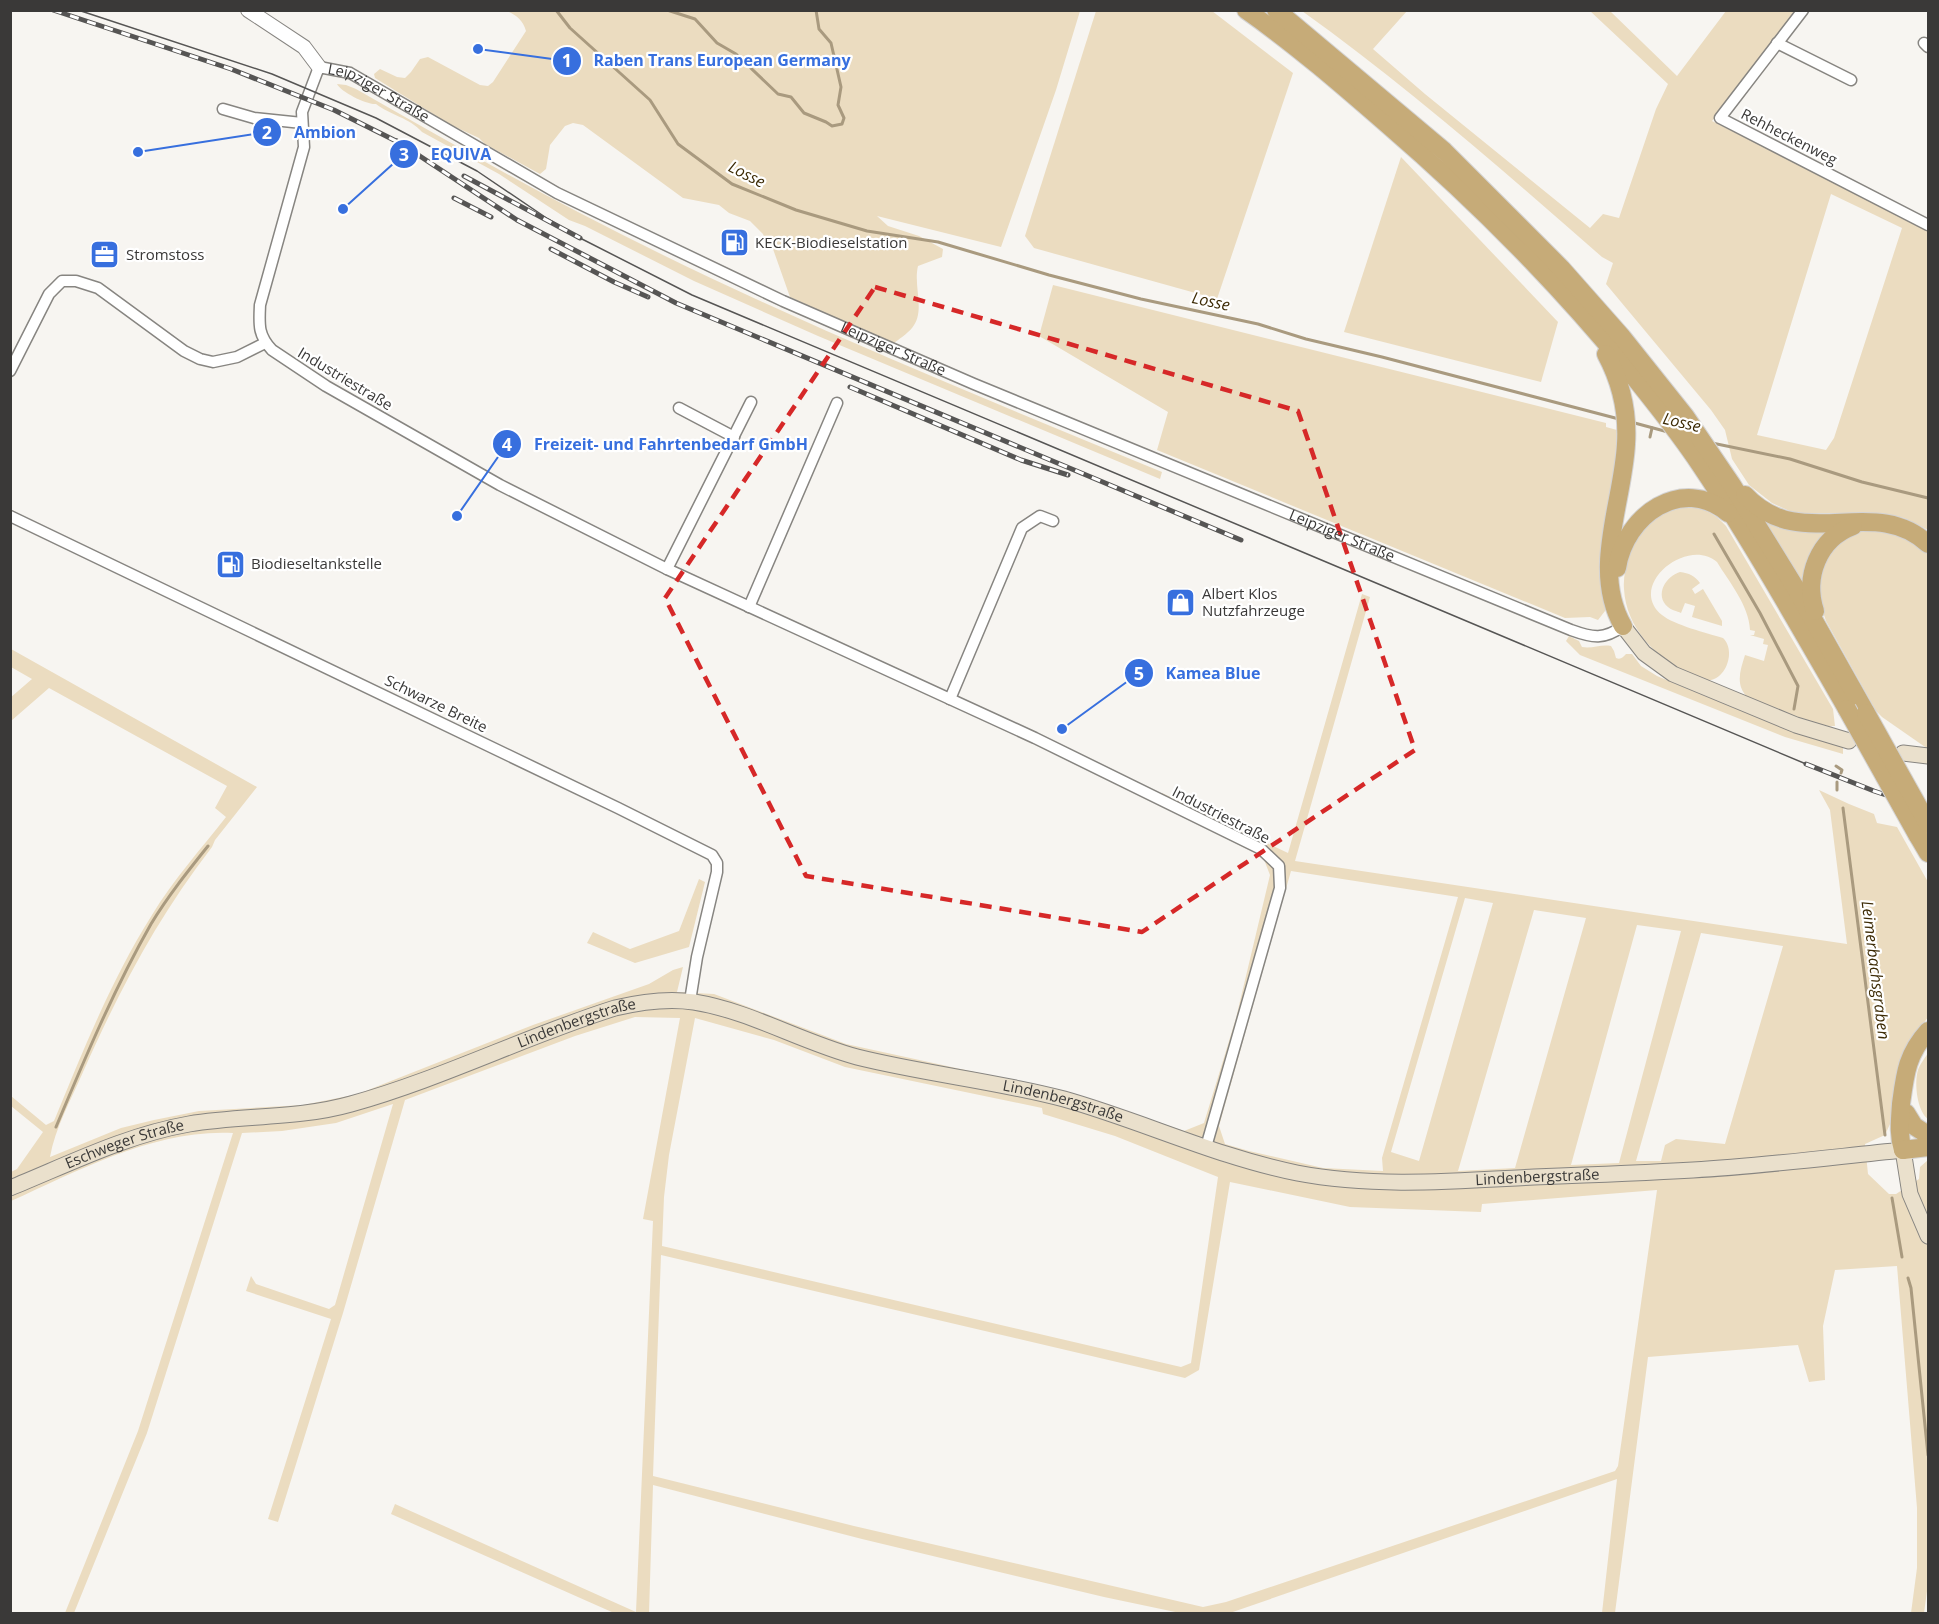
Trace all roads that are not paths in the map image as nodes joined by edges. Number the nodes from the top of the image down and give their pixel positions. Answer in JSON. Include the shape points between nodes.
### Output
{"nodes":[{"id":1,"x":248,"y":10,"type":"edge"},
{"id":2,"x":1246,"y":10,"type":"edge"},
{"id":3,"x":1276,"y":10,"type":"edge"},
{"id":4,"x":1803,"y":10,"type":"edge"},
{"id":5,"x":1778,"y":43,"type":"junction"},
{"id":6,"x":319,"y":68,"type":"junction"},
{"id":7,"x":1851,"y":80,"type":"dead end"},
{"id":8,"x":223,"y":110,"type":"dead end"},
{"id":9,"x":302,"y":123,"type":"junction"},
{"id":10,"x":1929,"y":225,"type":"edge"},
{"id":11,"x":1590,"y":323,"type":"junction"},
{"id":12,"x":265,"y":343,"type":"junction"},
{"id":13,"x":10,"y":371,"type":"edge"},
{"id":14,"x":751,"y":402,"type":"dead end"},
{"id":15,"x":837,"y":403,"type":"dead end"},
{"id":16,"x":679,"y":408,"type":"dead end"},
{"id":17,"x":734,"y":437,"type":"junction"},
{"id":18,"x":1718,"y":463,"type":"junction"},
{"id":19,"x":10,"y":516,"type":"edge"},
{"id":20,"x":1737,"y":520,"type":"junction"},
{"id":21,"x":1053,"y":521,"type":"dead end"},
{"id":22,"x":1867,"y":522,"type":"junction"},
{"id":23,"x":1929,"y":544,"type":"edge"},
{"id":24,"x":667,"y":569,"type":"junction"},
{"id":25,"x":749,"y":607,"type":"junction"},
{"id":26,"x":1623,"y":626,"type":"junction"},
{"id":27,"x":1823,"y":636,"type":"junction"},
{"id":28,"x":950,"y":699,"type":"junction"},
{"id":29,"x":1849,"y":741,"type":"dead end"},
{"id":30,"x":1903,"y":753,"type":"dead end"},
{"id":31,"x":1929,"y":756,"type":"edge"},
{"id":32,"x":1923,"y":830,"type":"edge"},
{"id":33,"x":1929,"y":853,"type":"edge"},
{"id":34,"x":690,"y":1001,"type":"junction"},
{"id":35,"x":1929,"y":1031,"type":"edge"},
{"id":36,"x":1903,"y":1089,"type":"junction"},
{"id":37,"x":1906,"y":1113,"type":"junction"},
{"id":38,"x":243,"y":1119,"type":"joint"},
{"id":39,"x":1929,"y":1135,"type":"edge"},
{"id":40,"x":1206,"y":1147,"type":"junction"},
{"id":41,"x":1929,"y":1147,"type":"edge"},
{"id":42,"x":1903,"y":1150,"type":"junction"},
{"id":43,"x":10,"y":1188,"type":"edge"},
{"id":44,"x":1929,"y":1236,"type":"edge"}],
"edges":[{"from":1,"to":6,"type":"street","name":"Leipziger Straße","via":[[304,47]]},
{"from":2,"to":11,"type":"highway","via":[[1438,168],[1533,260]]},
{"from":3,"to":18,"type":"highway","via":[[1453,159],[1569,276],[1685,416]]},
{"from":4,"to":5,"type":"street","name":"Rehheckenweg"},
{"from":5,"to":7,"type":"street"},
{"from":5,"to":10,"type":"street","name":"Rehheckenweg","via":[[1720,118]]},
{"from":6,"to":9,"type":"street","via":[[302,112]]},
{"from":6,"to":26,"type":"street","name":"Leipziger Straße","via":[[350,73],[556,193],[783,301],[974,384],[1571,630],[1597,637]]},
{"from":8,"to":9,"type":"street"},
{"from":9,"to":12,"type":"street","via":[[304,147],[260,305],[258,328]]},
{"from":11,"to":20,"type":"highway","via":[[1660,410]]},
{"from":11,"to":26,"type":"highway","via":[[1611,363],[1623,402],[1626,443],[1609,570],[1612,600]]},
{"from":12,"to":13,"type":"street","via":[[237,357],[213,362],[200,359],[98,288],[76,280],[62,281],[49,294]]},
{"from":12,"to":24,"type":"street","name":"Industriestraße","via":[[291,365],[500,485]]},
{"from":14,"to":17,"type":"street"},
{"from":15,"to":25,"type":"street"},
{"from":16,"to":17,"type":"street"},
{"from":17,"to":24,"type":"street"},
{"from":18,"to":22,"type":"highway","via":[[1753,503],[1781,519],[1811,524]]},
{"from":18,"to":27,"type":"highway"},
{"from":19,"to":34,"type":"street","name":"Schwarze Breite","via":[[712,855],[717,872]]},
{"from":20,"to":26,"type":"highway","via":[[1716,504],[1697,498],[1670,501],[1643,517],[1625,540],[1618,558],[1616,587]]},
{"from":20,"to":32,"type":"highway","bridge":true},
{"from":21,"to":28,"type":"street","via":[[1040,516],[1022,528]]},
{"from":22,"to":23,"type":"highway","via":[[1900,526]]},
{"from":22,"to":27,"type":"highway","via":[[1833,537],[1815,562],[1811,592]]},
{"from":24,"to":25,"type":"street","name":"Industriestraße"},
{"from":25,"to":28,"type":"street","name":"Industriestraße"},
{"from":26,"to":29,"type":"main road","via":[[1644,653],[1672,674]]},
{"from":27,"to":32,"type":"highway","bridge":true},
{"from":28,"to":40,"type":"street","name":"Industriestraße","via":[[1261,849],[1279,866],[1280,888]]},
{"from":30,"to":31,"type":"main road"},
{"from":32,"to":33,"type":"highway"},
{"from":34,"to":38,"type":"main road","name":"Lindenbergstraße","via":[[615,1008],[374,1097],[324,1110]]},
{"from":34,"to":40,"type":"main road","name":"Lindenbergstraße","via":[[856,1057],[1063,1099]]},
{"from":35,"to":36,"type":"highway","via":[[1911,1055]]},
{"from":36,"to":37,"type":"highway"},
{"from":36,"to":42,"type":"highway","via":[[1899,1131]]},
{"from":37,"to":39,"type":"highway","via":[[1914,1126]]},
{"from":37,"to":42,"type":"highway"},
{"from":38,"to":43,"type":"main road","name":"Eschweger Straße","via":[[190,1124],[143,1135]]},
{"from":40,"to":42,"type":"main road","name":"Lindenbergstraße","via":[[1297,1173],[1395,1183],[1694,1170]]},
{"from":41,"to":42,"type":"highway"},
{"from":42,"to":44,"type":"main road","via":[[1910,1194]]}]}
